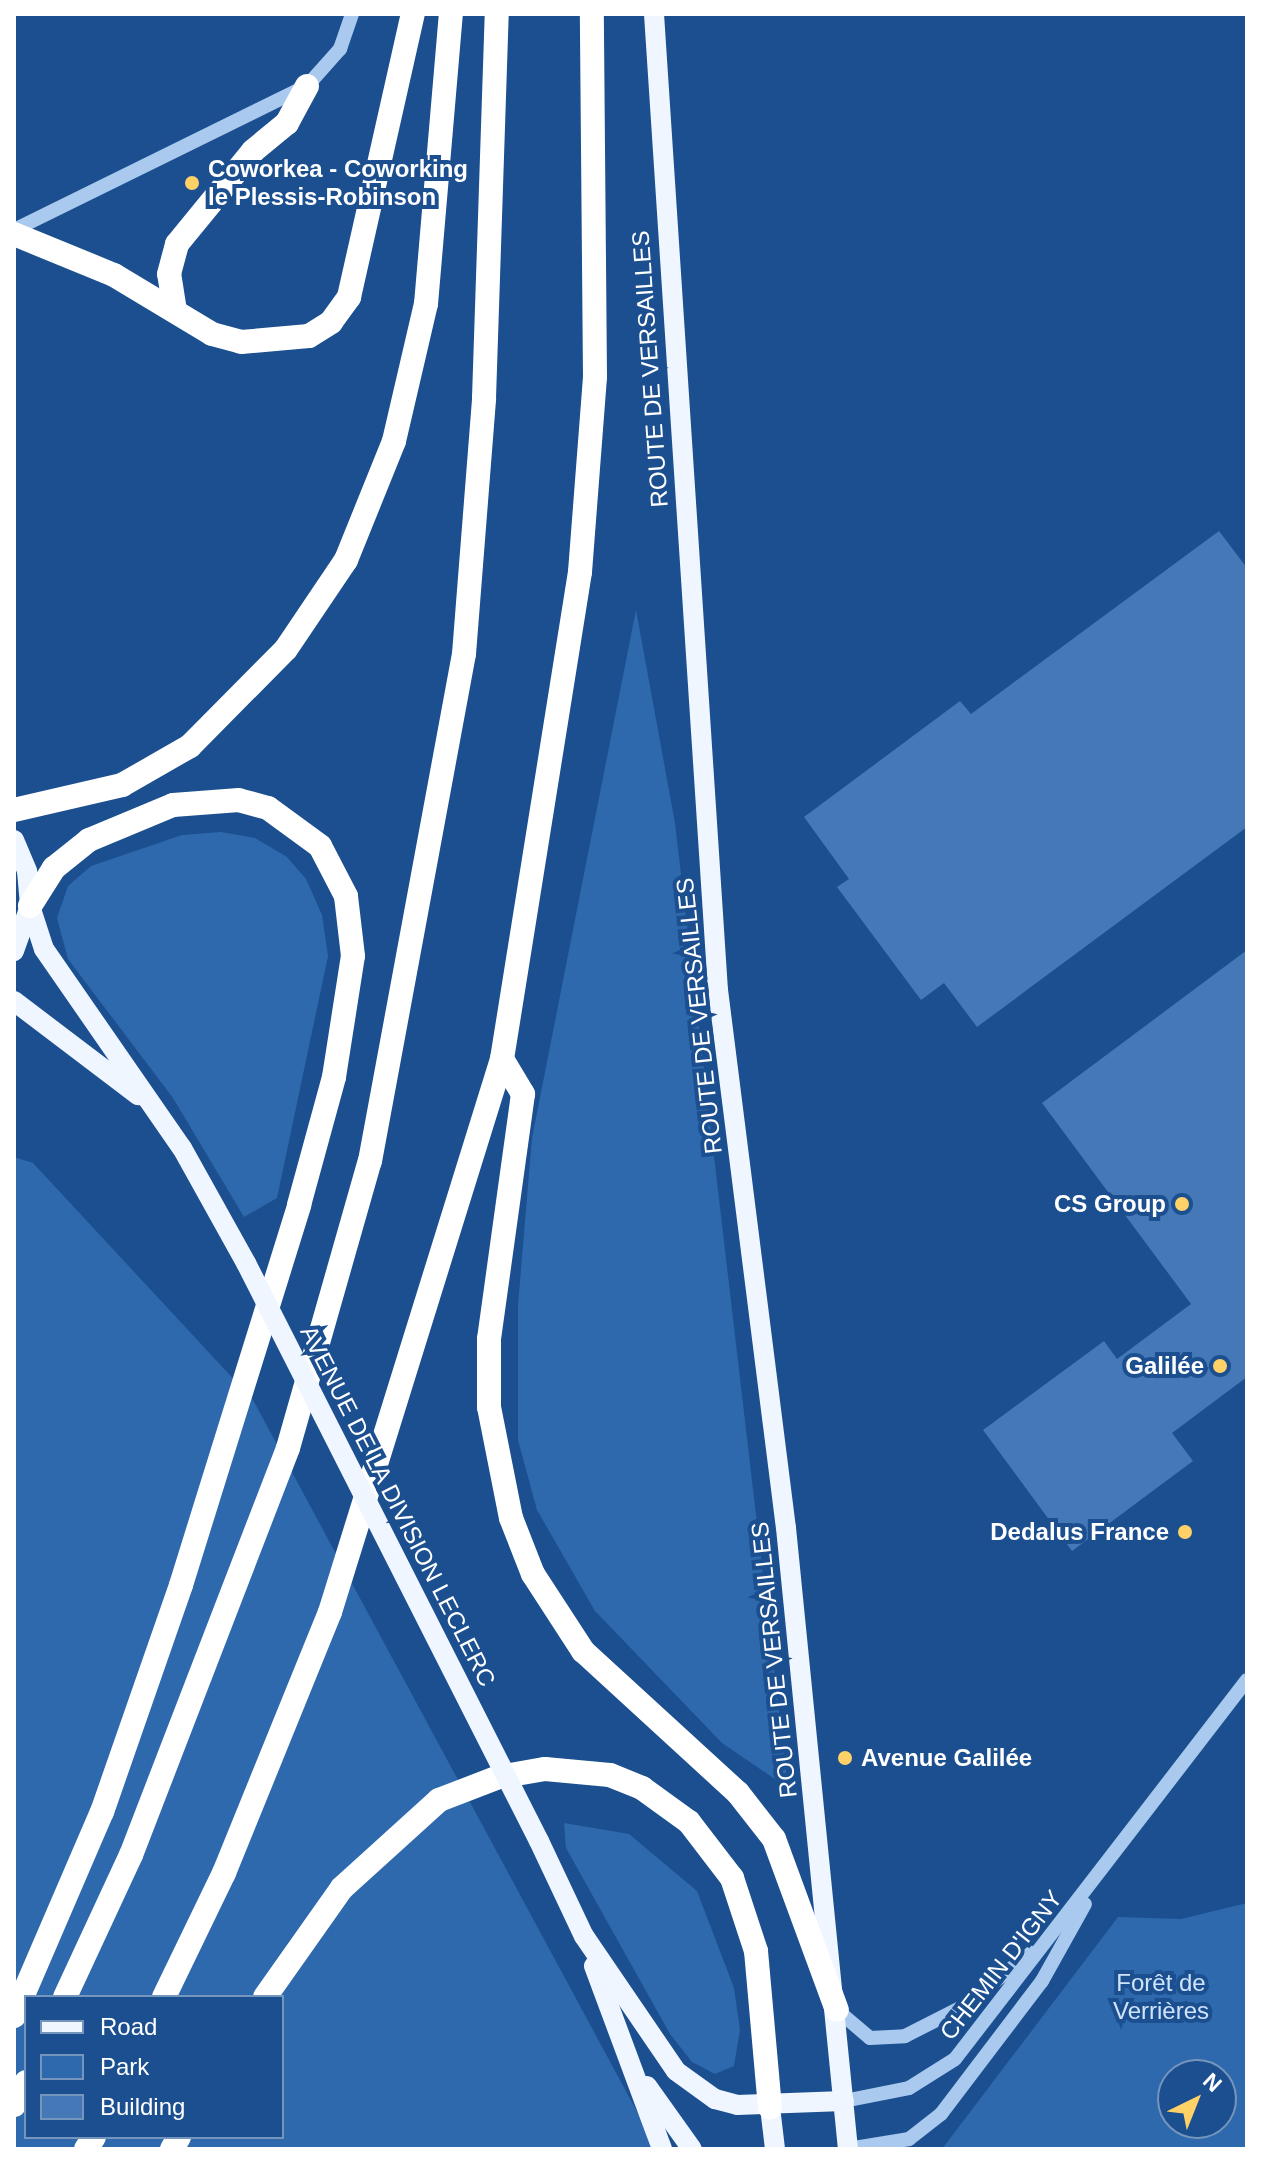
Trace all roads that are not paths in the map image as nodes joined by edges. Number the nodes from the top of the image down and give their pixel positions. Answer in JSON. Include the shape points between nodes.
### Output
{"nodes":[{"id":1,"x":352,"y":14,"type":"edge"},
{"id":2,"x":413,"y":14,"type":"edge"},
{"id":3,"x":451,"y":14,"type":"edge"},
{"id":4,"x":497,"y":14,"type":"edge"},
{"id":5,"x":592,"y":14,"type":"edge"},
{"id":6,"x":654,"y":14,"type":"edge"},
{"id":7,"x":307,"y":86,"type":"junction"},
{"id":8,"x":14,"y":232,"type":"edge"},
{"id":9,"x":175,"y":311,"type":"junction"},
{"id":10,"x":14,"y":810,"type":"edge"},
{"id":11,"x":14,"y":840,"type":"edge"},
{"id":12,"x":30,"y":906,"type":"junction"},
{"id":13,"x":14,"y":951,"type":"edge"},
{"id":14,"x":14,"y":1001,"type":"edge"},
{"id":15,"x":502,"y":1059,"type":"junction"},
{"id":16,"x":151,"y":1107,"type":"junction"},
{"id":17,"x":1247,"y":1680,"type":"edge"},
{"id":18,"x":1106,"y":1864,"type":"junction"},
{"id":19,"x":1065,"y":1918,"type":"junction"},
{"id":20,"x":584,"y":1936,"type":"junction"},
{"id":21,"x":66,"y":1995,"type":"edge"},
{"id":22,"x":165,"y":1995,"type":"edge"},
{"id":23,"x":266,"y":1995,"type":"edge"},
{"id":24,"x":837,"y":2010,"type":"junction"},
{"id":25,"x":14,"y":2016,"type":"edge"},
{"id":26,"x":620,"y":2042,"type":"junction"},
{"id":27,"x":24,"y":2086,"type":"edge"},
{"id":28,"x":844,"y":2101,"type":"junction"},
{"id":29,"x":14,"y":2105,"type":"edge"},
{"id":30,"x":770,"y":2107,"type":"junction"},
{"id":31,"x":662,"y":2149,"type":"edge"},
{"id":32,"x":692,"y":2149,"type":"edge"},
{"id":33,"x":775,"y":2149,"type":"edge"},
{"id":34,"x":848,"y":2149,"type":"edge"}],
"edges":[{"from":1,"to":7,"type":"street","via":[[340,49]]},
{"from":2,"to":9,"type":"highway","via":[[349,297],[331,322],[282,342],[241,342],[212,334]]},
{"from":3,"to":10,"type":"highway","via":[[426,304],[394,441],[346,560],[286,649],[190,746],[122,785]]},
{"from":4,"to":21,"type":"highway","via":[[484,398],[464,654],[370,1161],[288,1448],[131,1855]]},
{"from":5,"to":15,"type":"highway","via":[[595,377],[580,572]]},
{"from":6,"to":24,"type":"main road","name":"ROUTE DE VERSAILLES","via":[[718,990],[786,1528]]},
{"from":7,"to":8,"type":"street","via":[[281,93]]},
{"from":7,"to":9,"type":"highway","via":[[287,123],[253,151],[177,244],[169,274]]},
{"from":8,"to":9,"type":"highway","via":[[114,275]]},
{"from":11,"to":12,"type":"main road","name":"AVENUE DE LA DIVISION LECLERC","via":[[27,871]]},
{"from":12,"to":13,"type":"main road"},
{"from":12,"to":16,"type":"main road","name":"AVENUE DE LA DIVISION LECLERC","via":[[44,949]]},
{"from":12,"to":25,"type":"highway","via":[[54,868],[89,840],[173,805],[239,800],[268,808],[320,846],[346,896],[353,956],[334,1077],[315,1148],[181,1585],[102,1812]]},
{"from":14,"to":16,"type":"main road","name":"AVENUE DE LA DIVISION LECLERC","via":[[68,1036]]},
{"from":15,"to":22,"type":"highway","via":[[330,1612],[224,1873]]},
{"from":15,"to":24,"type":"highway","via":[[523,1094],[489,1339],[489,1407],[511,1518],[533,1574],[583,1651],[738,1793],[774,1839]]},
{"from":16,"to":20,"type":"main road","name":"AVENUE DE LA DIVISION LECLERC","bridge":true,"via":[[204,1184],[246,1263]]},
{"from":17,"to":18,"type":"street","name":"CHEMIN D'IGNY"},
{"from":18,"to":19,"type":"street","name":"CHEMIN D'IGNY"},
{"from":18,"to":34,"type":"street","via":[[1042,1981],[941,2114],[909,2139]]},
{"from":19,"to":24,"type":"street","via":[[1001,1979],[905,2036],[870,2038]]},
{"from":19,"to":28,"type":"street","name":"CHEMIN D'IGNY","via":[[955,2059],[909,2088]]},
{"from":20,"to":26,"type":"main road"},
{"from":20,"to":30,"type":"main road","via":[[676,2071],[715,2099]]},
{"from":23,"to":30,"type":"highway","via":[[342,1888],[439,1800],[499,1777],[545,1769],[610,1775],[642,1788],[689,1822],[732,1878],[756,1951]]},
{"from":24,"to":28,"type":"main road"},
{"from":26,"to":31,"type":"main road"},
{"from":26,"to":32,"type":"main road"},
{"from":27,"to":29,"type":"highway"},
{"from":28,"to":30,"type":"main road"},
{"from":28,"to":34,"type":"main road"},
{"from":30,"to":33,"type":"main road"}]}
